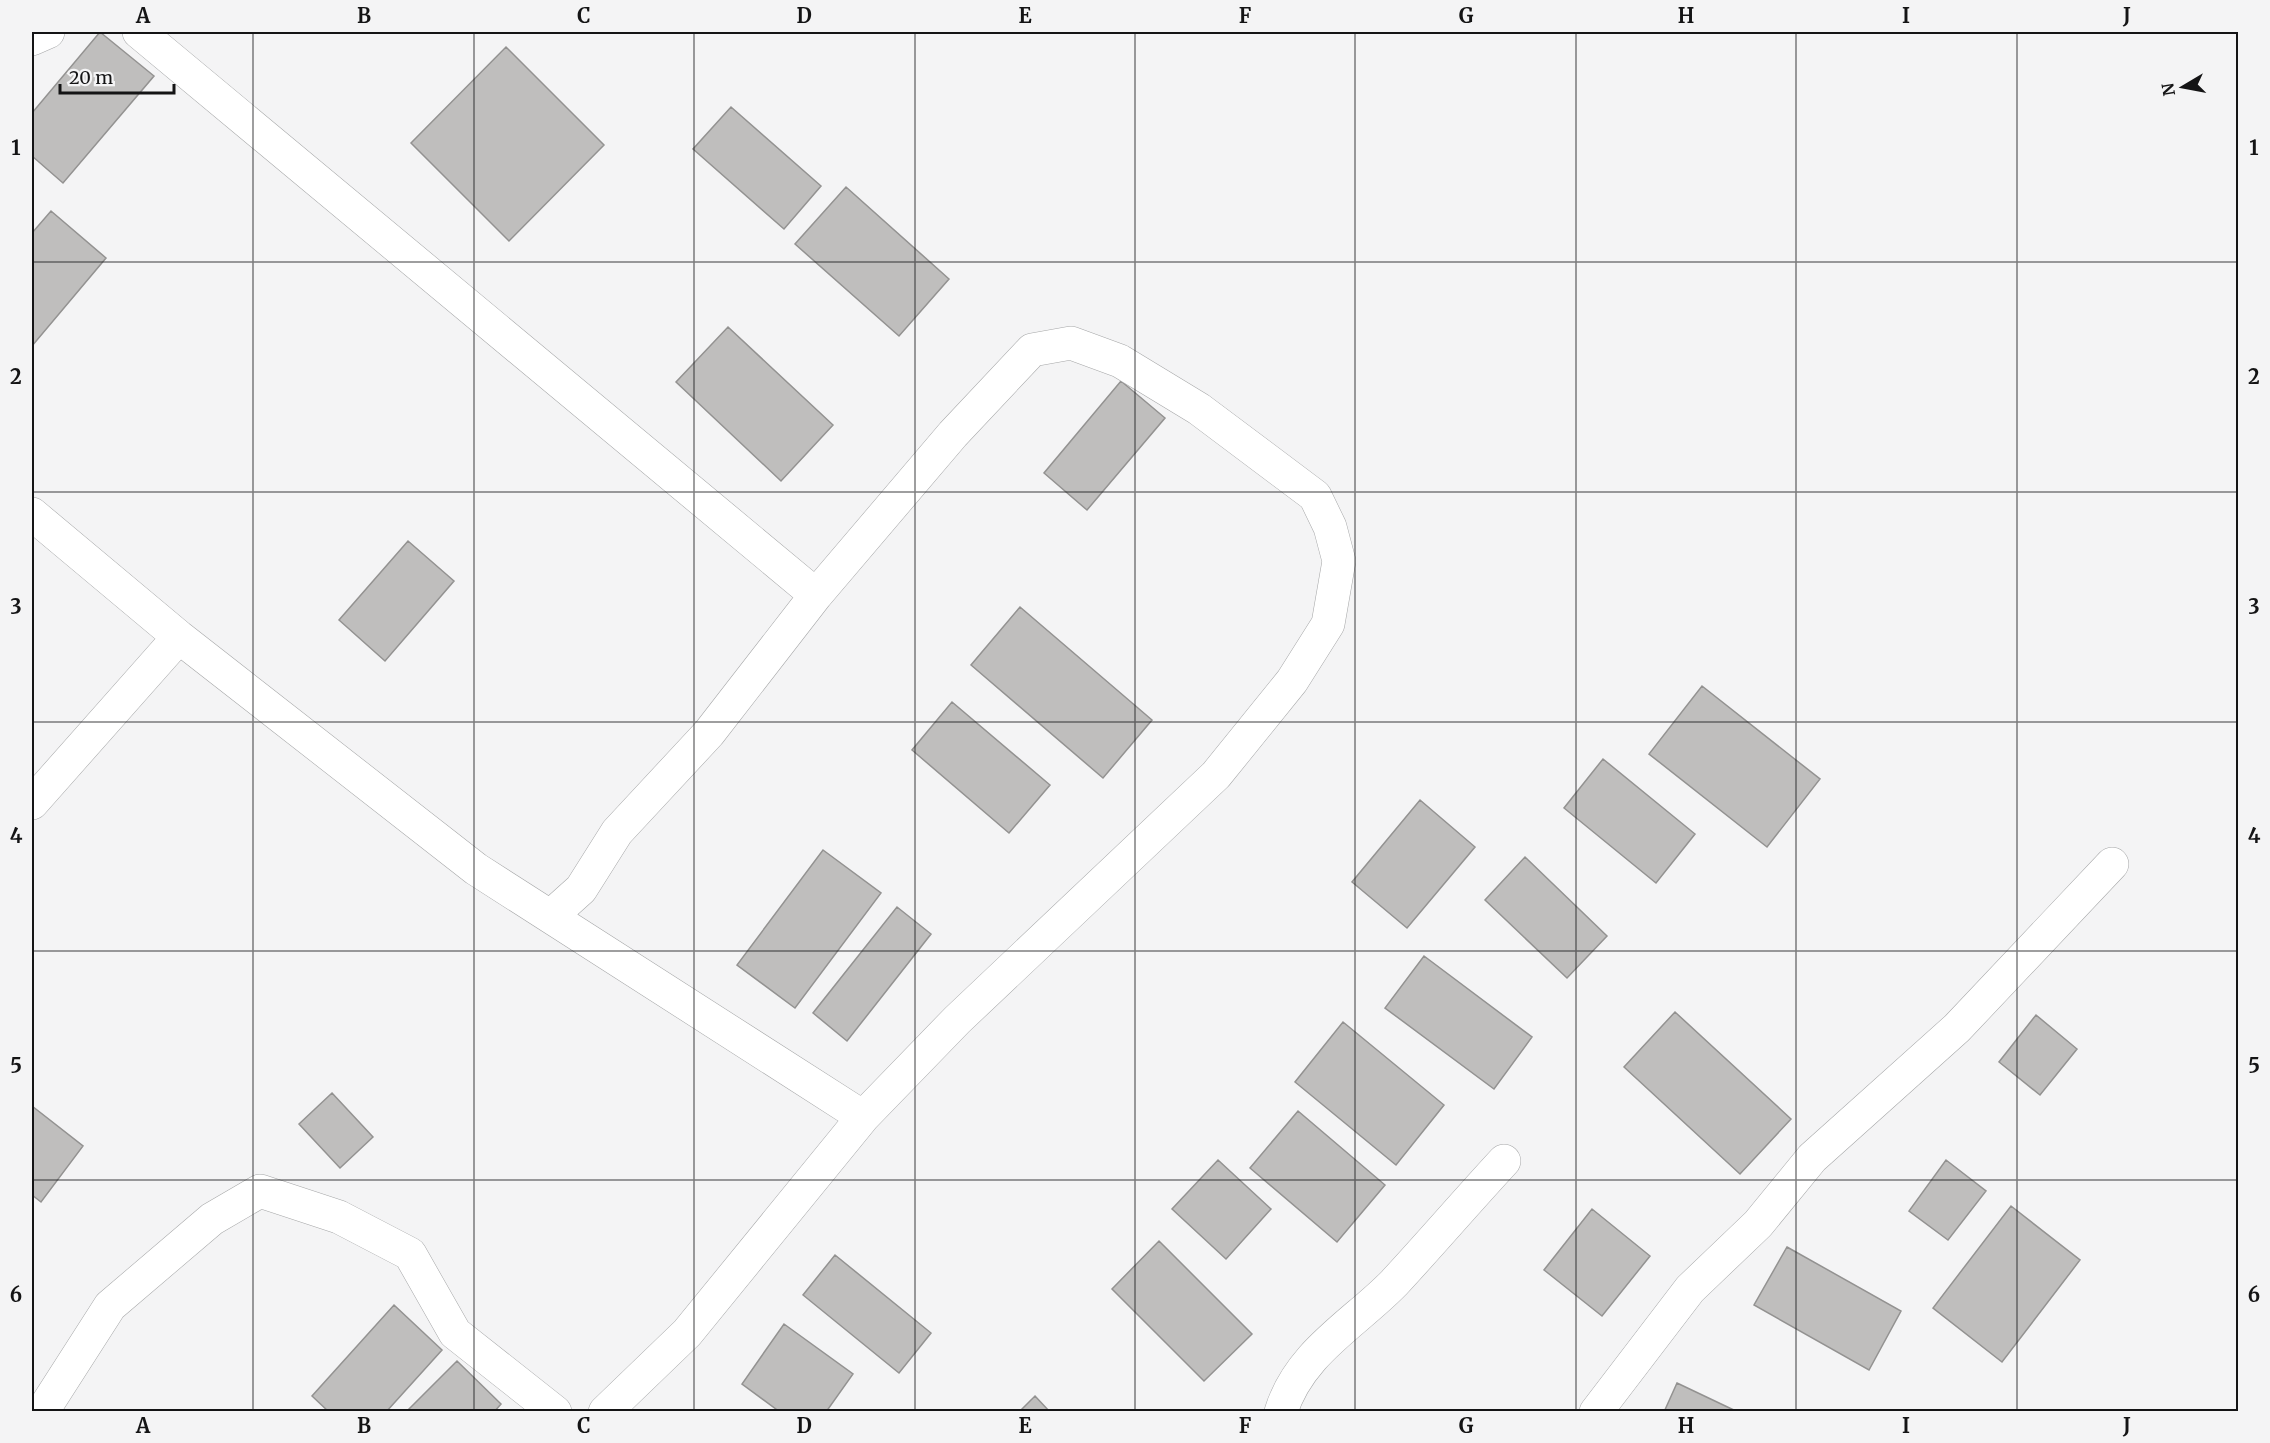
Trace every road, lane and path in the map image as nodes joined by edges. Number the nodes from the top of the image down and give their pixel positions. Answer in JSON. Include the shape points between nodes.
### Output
{"nodes":[{"id":1,"x":48,"y":32,"type":"edge"},
{"id":2,"x":139,"y":32,"type":"edge"},
{"id":3,"x":32,"y":39,"type":"edge"},
{"id":4,"x":32,"y":514,"type":"edge"},
{"id":5,"x":816,"y":595,"type":"junction"},
{"id":6,"x":179,"y":637,"type":"junction"},
{"id":7,"x":32,"y":803,"type":"edge"},
{"id":8,"x":2112,"y":864,"type":"dead end"},
{"id":9,"x":551,"y":916,"type":"junction"},
{"id":10,"x":863,"y":1117,"type":"junction"},
{"id":11,"x":1504,"y":1161,"type":"dead end"},
{"id":12,"x":42,"y":1412,"type":"edge"},
{"id":13,"x":555,"y":1412,"type":"edge"},
{"id":14,"x":605,"y":1412,"type":"edge"},
{"id":15,"x":1281,"y":1412,"type":"edge"},
{"id":16,"x":1596,"y":1412,"type":"edge"}],
"edges":[{"from":1,"to":3,"type":"street"},
{"from":2,"to":5,"type":"street"},
{"from":4,"to":6,"type":"street"},
{"from":5,"to":9,"type":"street","via":[[709,733],[617,832],[581,889]]},
{"from":5,"to":10,"type":"street","via":[[953,434],[1032,350],[1071,343],[1120,361],[1198,409],[1307,489],[1315,496],[1330,527],[1339,561],[1328,624],[1292,681],[1216,774],[957,1020]]},
{"from":6,"to":7,"type":"street"},
{"from":6,"to":9,"type":"street","via":[[476,869]]},
{"from":8,"to":16,"type":"street","via":[[1957,1028],[1812,1158],[1758,1224],[1690,1289]]},
{"from":9,"to":10,"type":"street"},
{"from":10,"to":14,"type":"street","via":[[687,1333]]},
{"from":11,"to":15,"type":"street","via":[[1392,1284],[1319,1348],[1300,1373]]},
{"from":12,"to":13,"type":"street","via":[[110,1306],[212,1219],[260,1191],[339,1217],[410,1254],[455,1333]]}]}
